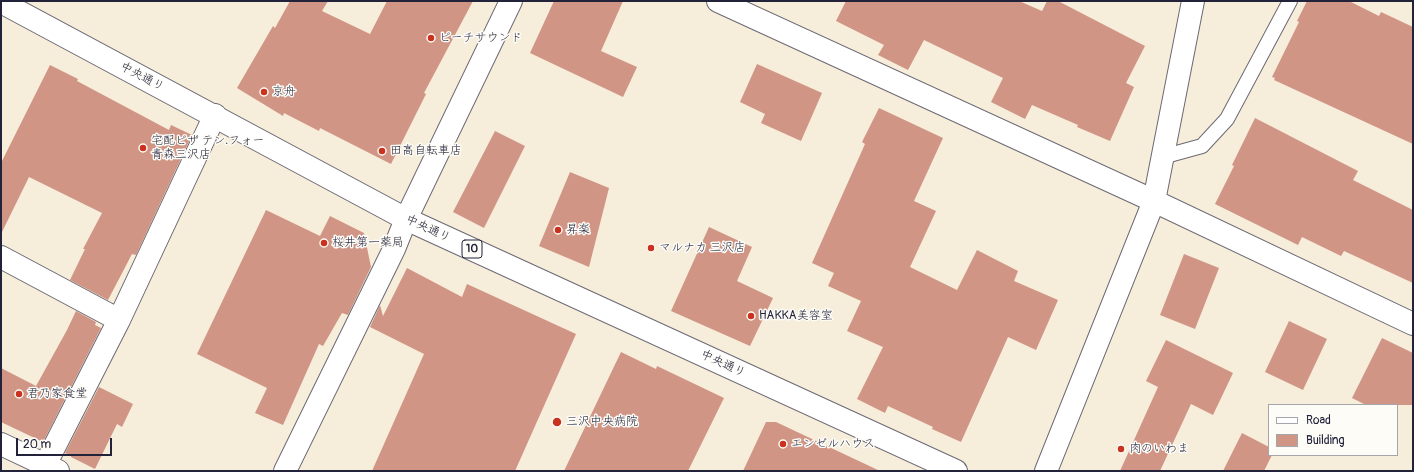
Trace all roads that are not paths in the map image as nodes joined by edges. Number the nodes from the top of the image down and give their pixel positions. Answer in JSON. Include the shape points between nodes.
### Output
{"nodes":[{"id":1,"x":511,"y":1,"type":"edge"},
{"id":2,"x":718,"y":1,"type":"edge"},
{"id":3,"x":1193,"y":1,"type":"edge"},
{"id":4,"x":1290,"y":1,"type":"edge"},
{"id":5,"x":1,"y":2,"type":"edge"},
{"id":6,"x":215,"y":116,"type":"junction"},
{"id":7,"x":1162,"y":157,"type":"junction"},
{"id":8,"x":1154,"y":201,"type":"junction"},
{"id":9,"x":406,"y":219,"type":"junction"},
{"id":10,"x":1,"y":257,"type":"edge"},
{"id":11,"x":119,"y":320,"type":"junction"},
{"id":12,"x":1413,"y":324,"type":"edge"},
{"id":13,"x":1,"y":444,"type":"edge"},
{"id":14,"x":49,"y":469,"type":"edge"},
{"id":15,"x":285,"y":471,"type":"edge"},
{"id":16,"x":956,"y":471,"type":"edge"},
{"id":17,"x":1046,"y":471,"type":"edge"}],
"edges":[{"from":1,"to":9,"type":"street"},
{"from":2,"to":8,"type":"street"},
{"from":3,"to":7,"type":"street"},
{"from":4,"to":7,"type":"lane","via":[[1227,120],[1202,146]]},
{"from":5,"to":6,"type":"street","name":"中央通り","number":"10"},
{"from":6,"to":9,"type":"street","name":"中央通り","number":"10"},
{"from":6,"to":11,"type":"street"},
{"from":7,"to":8,"type":"street"},
{"from":8,"to":12,"type":"street"},
{"from":8,"to":17,"type":"street"},
{"from":9,"to":15,"type":"street","via":[[394,249]]},
{"from":9,"to":16,"type":"street","name":"中央通り","number":"10"},
{"from":10,"to":11,"type":"street"},
{"from":11,"to":14,"type":"street"},
{"from":13,"to":14,"type":"street"}]}
